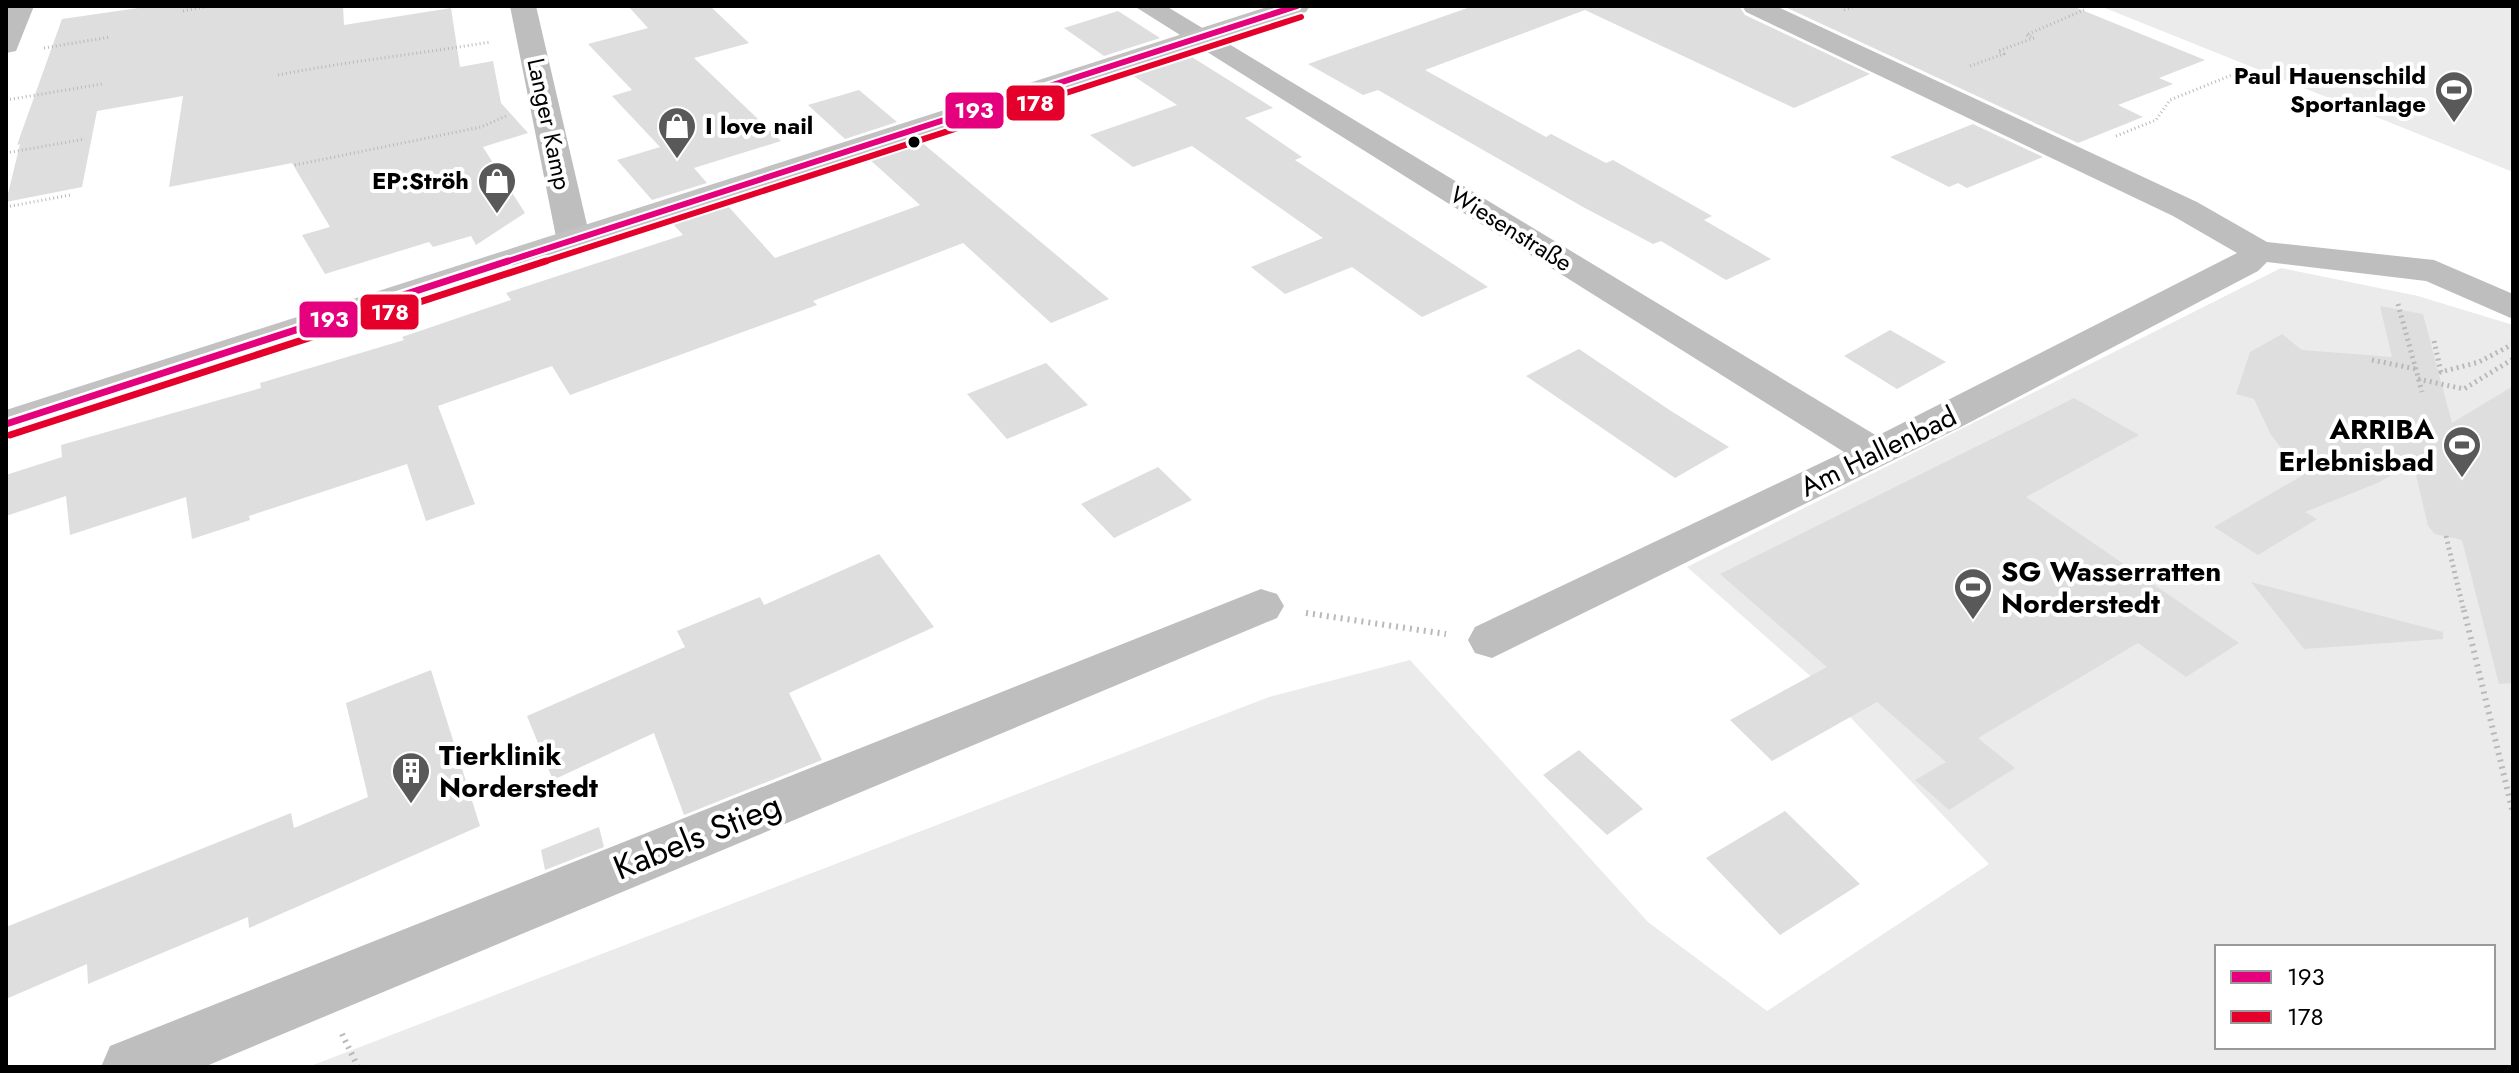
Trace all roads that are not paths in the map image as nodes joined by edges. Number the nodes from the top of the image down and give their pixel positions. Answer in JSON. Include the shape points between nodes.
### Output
{"nodes":[{"id":1,"x":21,"y":6,"type":"edge"},
{"id":2,"x":523,"y":6,"type":"edge"},
{"id":3,"x":1147,"y":6,"type":"edge"},
{"id":4,"x":1297,"y":6,"type":"edge"},
{"id":5,"x":1755,"y":6,"type":"edge"},
{"id":6,"x":1198,"y":37,"type":"junction"},
{"id":7,"x":6,"y":45,"type":"edge"},
{"id":8,"x":574,"y":242,"type":"junction"},
{"id":9,"x":2258,"y":251,"type":"junction"},
{"id":10,"x":2513,"y":308,"type":"edge"},
{"id":11,"x":6,"y":424,"type":"edge"},
{"id":12,"x":1874,"y":452,"type":"junction"},
{"id":13,"x":1261,"y":606,"type":"road end"},
{"id":14,"x":1492,"y":640,"type":"road end"},
{"id":15,"x":132,"y":1067,"type":"edge"}],
"edges":[{"from":1,"to":7,"type":"street"},
{"from":2,"to":8,"type":"street","name":"Langer Kamp"},
{"from":3,"to":6,"type":"street","name":"Wiesenstraße"},
{"from":4,"to":6,"type":"main road"},
{"from":5,"to":9,"type":"street","via":[[2200,216]]},
{"from":6,"to":8,"type":"main road"},
{"from":6,"to":12,"type":"street","name":"Wiesenstraße"},
{"from":8,"to":11,"type":"main road"},
{"from":9,"to":10,"type":"street","via":[[2434,271]]},
{"from":9,"to":12,"type":"street","name":"Am Hallenbad","via":[[2246,264],[2102,340]]},
{"from":12,"to":14,"type":"street","name":"Am Hallenbad"},
{"from":13,"to":15,"type":"street","name":"Kabels Stieg"}]}
